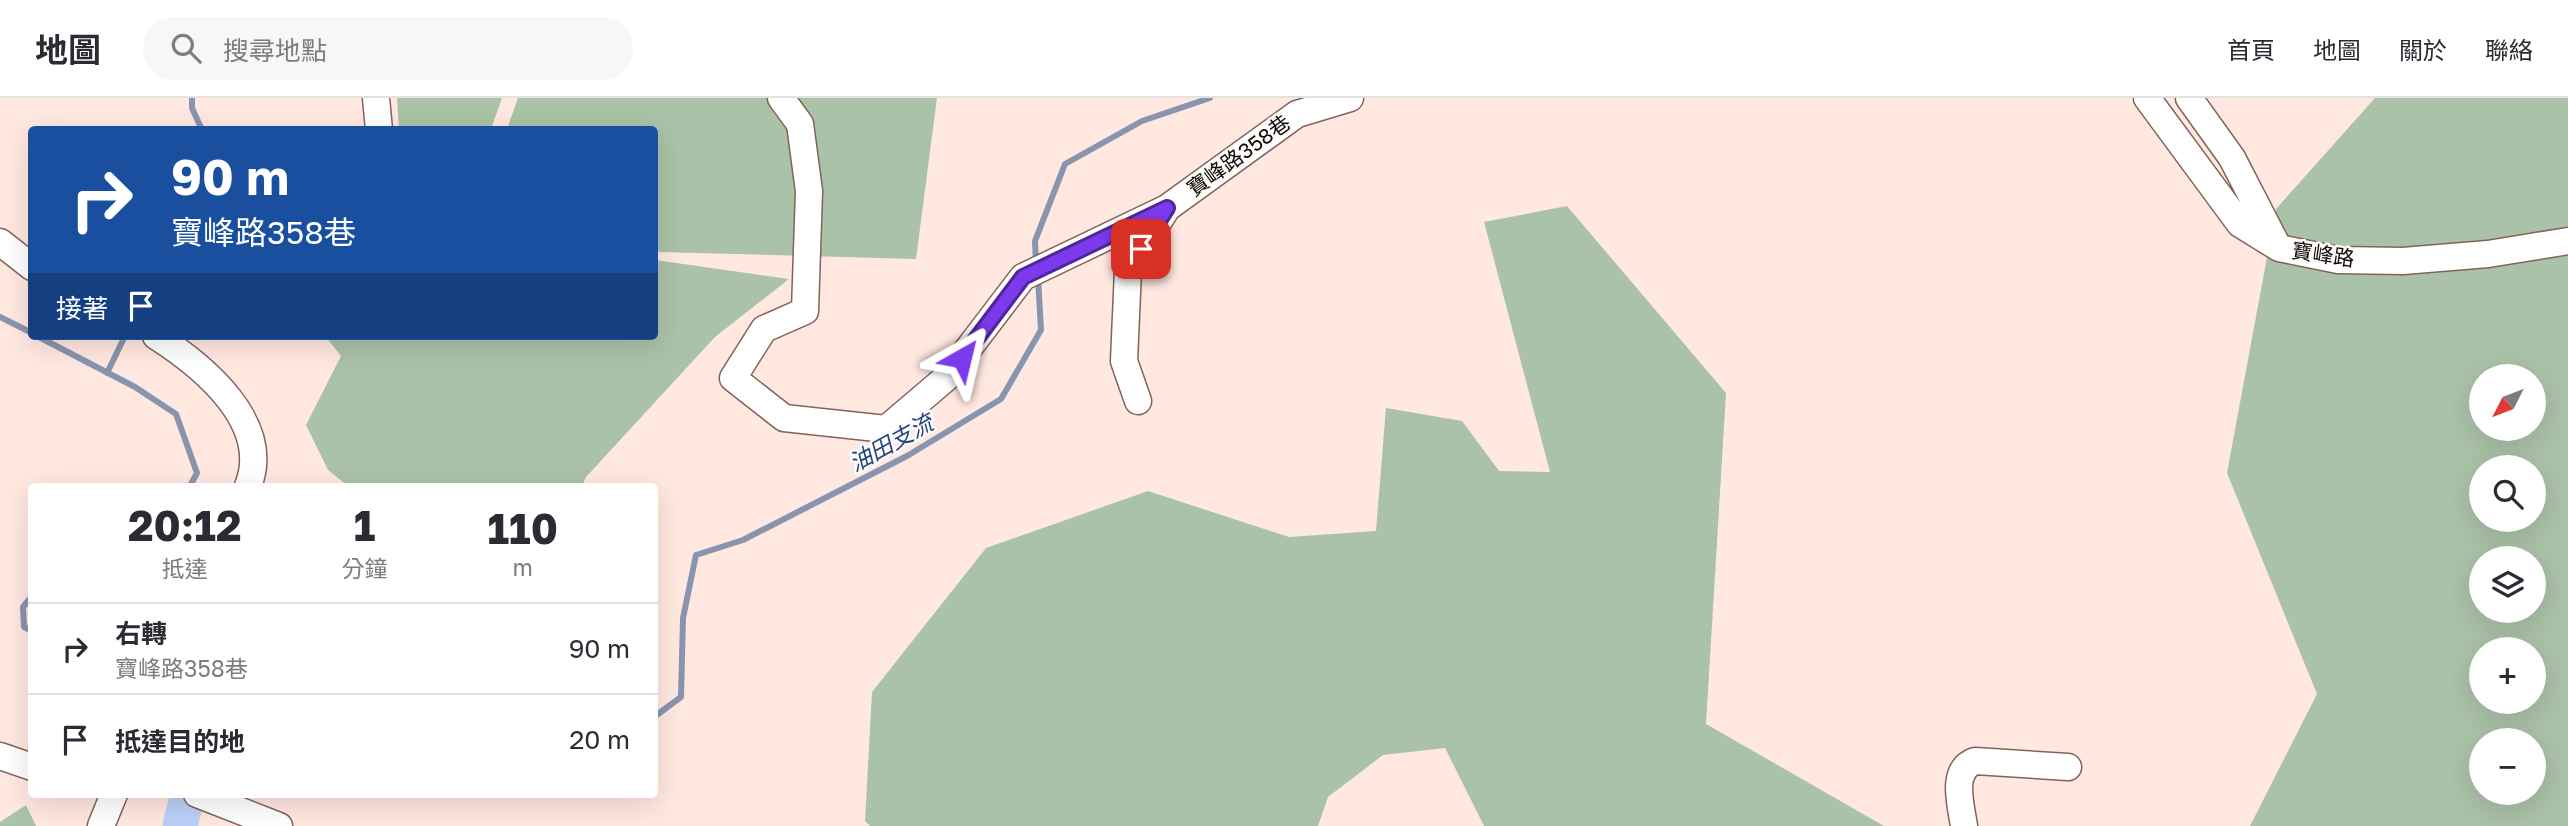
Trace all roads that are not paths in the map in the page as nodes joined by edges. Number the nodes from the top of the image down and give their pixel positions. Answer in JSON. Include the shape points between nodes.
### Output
{"nodes":[{"id":1,"x":376,"y":98,"type":"edge"},
{"id":2,"x":781,"y":98,"type":"edge"},
{"id":3,"x":1350,"y":98,"type":"edge"},
{"id":4,"x":2147,"y":98,"type":"edge"},
{"id":5,"x":2189,"y":98,"type":"edge"},
{"id":6,"x":379,"y":126,"type":"edge"},
{"id":7,"x":1167,"y":208,"type":"junction"},
{"id":8,"x":2568,"y":241,"type":"edge"},
{"id":9,"x":0,"y":242,"type":"edge"},
{"id":10,"x":2278,"y":248,"type":"junction"},
{"id":11,"x":28,"y":264,"type":"edge"},
{"id":12,"x":162,"y":340,"type":"edge"},
{"id":13,"x":1138,"y":401,"type":"dead end"},
{"id":14,"x":249,"y":483,"type":"edge"},
{"id":15,"x":0,"y":756,"type":"edge"},
{"id":16,"x":28,"y":766,"type":"edge"},
{"id":17,"x":2068,"y":767,"type":"dead end"},
{"id":18,"x":111,"y":798,"type":"edge"},
{"id":19,"x":207,"y":798,"type":"edge"},
{"id":20,"x":267,"y":822,"type":"edge"},
{"id":21,"x":101,"y":826,"type":"edge"},
{"id":22,"x":1964,"y":826,"type":"edge"}],
"edges":[{"from":1,"to":6,"type":"street"},
{"from":2,"to":7,"type":"street","via":[[800,124],[809,191],[805,311],[764,329],[733,378],[784,418],[886,429],[946,377],[1023,277]]},
{"from":3,"to":7,"type":"street","name":"寶峰路358巷","via":[[1297,114]]},
{"from":4,"to":10,"type":"street","name":"寶峰路","via":[[2240,224]]},
{"from":5,"to":10,"type":"street","via":[[2232,158]]},
{"from":7,"to":13,"type":"street","name":"寶峰路358巷","via":[[1128,270],[1124,361]]},
{"from":8,"to":10,"type":"street","name":"寶峰路","via":[[2403,261],[2338,260]]},
{"from":9,"to":11,"type":"street"},
{"from":12,"to":14,"type":"street","via":[[188,356],[221,388],[242,419],[253,449]]},
{"from":15,"to":16,"type":"street"},
{"from":17,"to":22,"type":"street","via":[[1966,764],[1958,790]]},
{"from":18,"to":21,"type":"street"},
{"from":19,"to":20,"type":"street"}]}
